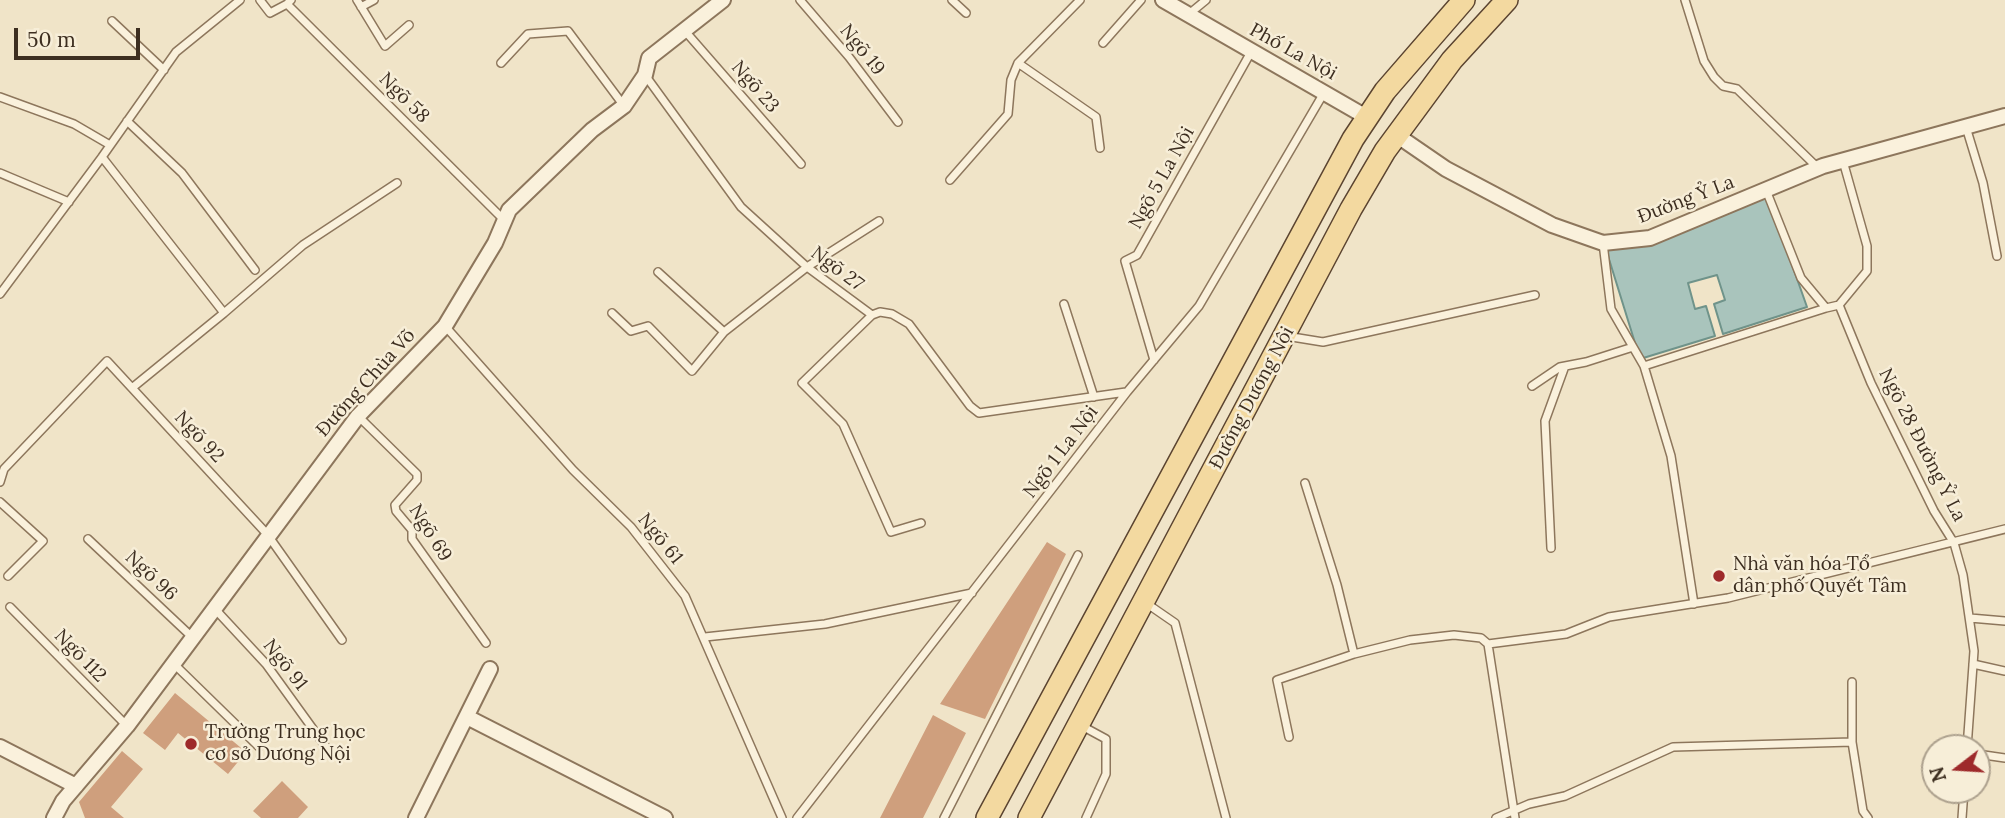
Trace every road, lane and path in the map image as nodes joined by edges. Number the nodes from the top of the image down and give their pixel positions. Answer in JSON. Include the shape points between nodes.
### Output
{"nodes":[{"id":1,"x":240,"y":0,"type":"edge"},
{"id":2,"x":260,"y":0,"type":"edge"},
{"id":3,"x":374,"y":0,"type":"edge"},
{"id":4,"x":723,"y":0,"type":"edge"},
{"id":5,"x":800,"y":0,"type":"edge"},
{"id":6,"x":951,"y":0,"type":"edge"},
{"id":7,"x":1080,"y":0,"type":"edge"},
{"id":8,"x":1142,"y":0,"type":"edge"},
{"id":9,"x":1163,"y":0,"type":"edge"},
{"id":10,"x":1206,"y":0,"type":"edge"},
{"id":11,"x":1464,"y":0,"type":"edge"},
{"id":12,"x":1507,"y":0,"type":"edge"},
{"id":13,"x":1685,"y":0,"type":"edge"},
{"id":14,"x":289,"y":2,"type":"edge"},
{"id":15,"x":359,"y":4,"type":"edge"},
{"id":16,"x":966,"y":13,"type":"dead end"},
{"id":17,"x":1189,"y":14,"type":"junction"},
{"id":18,"x":112,"y":21,"type":"dead end"},
{"id":19,"x":409,"y":25,"type":"dead end"},
{"id":20,"x":685,"y":31,"type":"junction"},
{"id":21,"x":1103,"y":43,"type":"dead end"},
{"id":22,"x":1251,"y":52,"type":"junction"},
{"id":23,"x":501,"y":63,"type":"dead end"},
{"id":24,"x":1018,"y":64,"type":"junction"},
{"id":25,"x":164,"y":70,"type":"junction"},
{"id":26,"x":645,"y":75,"type":"junction"},
{"id":27,"x":1325,"y":90,"type":"junction"},
{"id":28,"x":0,"y":97,"type":"edge"},
{"id":29,"x":624,"y":106,"type":"junction"},
{"id":30,"x":2005,"y":116,"type":"edge"},
{"id":31,"x":1368,"y":117,"type":"junction"},
{"id":32,"x":127,"y":121,"type":"junction"},
{"id":33,"x":898,"y":122,"type":"dead end"},
{"id":34,"x":1966,"y":125,"type":"junction"},
{"id":35,"x":1395,"y":134,"type":"junction"},
{"id":36,"x":110,"y":145,"type":"junction"},
{"id":37,"x":1100,"y":148,"type":"dead end"},
{"id":38,"x":102,"y":157,"type":"junction"},
{"id":39,"x":1843,"y":160,"type":"junction"},
{"id":40,"x":801,"y":164,"type":"dead end"},
{"id":41,"x":1818,"y":168,"type":"junction"},
{"id":42,"x":0,"y":173,"type":"edge"},
{"id":43,"x":950,"y":180,"type":"dead end"},
{"id":44,"x":397,"y":183,"type":"dead end"},
{"id":45,"x":1766,"y":190,"type":"junction"},
{"id":46,"x":69,"y":202,"type":"junction"},
{"id":47,"x":503,"y":219,"type":"junction"},
{"id":48,"x":879,"y":221,"type":"dead end"},
{"id":49,"x":1603,"y":243,"type":"junction"},
{"id":50,"x":1997,"y":256,"type":"dead end"},
{"id":51,"x":807,"y":267,"type":"junction"},
{"id":52,"x":255,"y":270,"type":"dead end"},
{"id":53,"x":658,"y":272,"type":"dead end"},
{"id":54,"x":0,"y":293,"type":"edge"},
{"id":55,"x":1535,"y":295,"type":"dead end"},
{"id":56,"x":1065,"y":303,"type":"dead end"},
{"id":57,"x":1839,"y":305,"type":"junction"},
{"id":58,"x":1826,"y":308,"type":"junction"},
{"id":59,"x":224,"y":313,"type":"junction"},
{"id":60,"x":612,"y":313,"type":"dead end"},
{"id":61,"x":872,"y":315,"type":"junction"},
{"id":62,"x":445,"y":326,"type":"junction"},
{"id":63,"x":724,"y":332,"type":"junction"},
{"id":64,"x":1284,"y":336,"type":"junction"},
{"id":65,"x":1633,"y":346,"type":"junction"},
{"id":66,"x":1153,"y":360,"type":"junction"},
{"id":67,"x":1566,"y":366,"type":"junction"},
{"id":68,"x":1644,"y":366,"type":"junction"},
{"id":69,"x":1532,"y":386,"type":"dead end"},
{"id":70,"x":132,"y":388,"type":"junction"},
{"id":71,"x":1127,"y":392,"type":"junction"},
{"id":72,"x":1094,"y":397,"type":"junction"},
{"id":73,"x":358,"y":416,"type":"junction"},
{"id":74,"x":0,"y":482,"type":"edge"},
{"id":75,"x":1305,"y":483,"type":"dead end"},
{"id":76,"x":0,"y":502,"type":"edge"},
{"id":77,"x":921,"y":523,"type":"dead end"},
{"id":78,"x":2005,"y":529,"type":"edge"},
{"id":79,"x":267,"y":534,"type":"junction"},
{"id":80,"x":88,"y":539,"type":"dead end"},
{"id":81,"x":1954,"y":543,"type":"junction"},
{"id":82,"x":1551,"y":548,"type":"dead end"},
{"id":83,"x":1078,"y":555,"type":"dead end"},
{"id":84,"x":8,"y":576,"type":"dead end"},
{"id":85,"x":973,"y":593,"type":"junction"},
{"id":86,"x":1144,"y":601,"type":"junction"},
{"id":87,"x":1693,"y":604,"type":"junction"},
{"id":88,"x":10,"y":607,"type":"dead end"},
{"id":89,"x":214,"y":607,"type":"junction"},
{"id":90,"x":1970,"y":618,"type":"junction"},
{"id":91,"x":2005,"y":621,"type":"edge"},
{"id":92,"x":192,"y":637,"type":"junction"},
{"id":93,"x":705,"y":637,"type":"junction"},
{"id":94,"x":342,"y":640,"type":"dead end"},
{"id":95,"x":486,"y":643,"type":"dead end"},
{"id":96,"x":1488,"y":644,"type":"junction"},
{"id":97,"x":1354,"y":654,"type":"junction"},
{"id":98,"x":173,"y":663,"type":"junction"},
{"id":99,"x":1973,"y":664,"type":"junction"},
{"id":100,"x":490,"y":669,"type":"dead end"},
{"id":101,"x":2005,"y":671,"type":"edge"},
{"id":102,"x":1852,"y":682,"type":"dead end"},
{"id":103,"x":467,"y":717,"type":"junction"},
{"id":104,"x":1079,"y":724,"type":"junction"},
{"id":105,"x":127,"y":726,"type":"junction"},
{"id":106,"x":1968,"y":734,"type":"edge"},
{"id":107,"x":1289,"y":737,"type":"dead end"},
{"id":108,"x":1852,"y":742,"type":"junction"},
{"id":109,"x":0,"y":747,"type":"edge"},
{"id":110,"x":259,"y":747,"type":"dead end"},
{"id":111,"x":326,"y":747,"type":"dead end"},
{"id":112,"x":76,"y":786,"type":"junction"},
{"id":113,"x":1514,"y":814,"type":"edge"},
{"id":114,"x":54,"y":818,"type":"edge"},
{"id":115,"x":416,"y":818,"type":"edge"},
{"id":116,"x":665,"y":818,"type":"edge"},
{"id":117,"x":782,"y":818,"type":"edge"},
{"id":118,"x":797,"y":818,"type":"edge"},
{"id":119,"x":944,"y":818,"type":"edge"},
{"id":120,"x":987,"y":818,"type":"edge"},
{"id":121,"x":1030,"y":818,"type":"edge"},
{"id":122,"x":1086,"y":818,"type":"edge"},
{"id":123,"x":1226,"y":818,"type":"edge"},
{"id":124,"x":1496,"y":818,"type":"edge"},
{"id":125,"x":1868,"y":818,"type":"edge"}],
"edges":[{"from":1,"to":25,"type":"lane","via":[[176,52]]},
{"from":2,"to":14,"type":"lane","via":[[270,13]]},
{"from":3,"to":15,"type":"lane"},
{"from":4,"to":20,"type":"street","name":"Đường Chùa Võ"},
{"from":5,"to":33,"type":"lane","name":"Ngõ 19"},
{"from":6,"to":16,"type":"lane"},
{"from":7,"to":24,"type":"lane"},
{"from":8,"to":21,"type":"lane"},
{"from":9,"to":17,"type":"street","name":"Phố La Nội"},
{"from":10,"to":17,"type":"lane"},
{"from":11,"to":31,"type":"main road","name":"Đường Dương Nội","via":[[1401,71]]},
{"from":12,"to":35,"type":"main road","name":"Đường Dương Nội","via":[[1452,60]]},
{"from":13,"to":41,"type":"lane","via":[[1704,61],[1714,77],[1723,86],[1737,89]]},
{"from":14,"to":47,"type":"lane","name":"Ngõ 58"},
{"from":15,"to":19,"type":"lane","via":[[384,46]]},
{"from":17,"to":22,"type":"street","name":"Phố La Nội"},
{"from":18,"to":25,"type":"lane"},
{"from":20,"to":26,"type":"street","name":"Đường Chùa Võ","via":[[649,58]]},
{"from":20,"to":40,"type":"lane","name":"Ngõ 23"},
{"from":22,"to":27,"type":"street","name":"Phố La Nội"},
{"from":22,"to":66,"type":"lane","name":"Ngõ 5 La Nội","via":[[1137,255],[1125,261]]},
{"from":23,"to":29,"type":"lane","via":[[528,34],[568,31]]},
{"from":24,"to":37,"type":"lane","via":[[1096,117]]},
{"from":24,"to":43,"type":"lane","via":[[1007,114]]},
{"from":25,"to":32,"type":"lane"},
{"from":26,"to":29,"type":"street","name":"Đường Chùa Võ"},
{"from":26,"to":51,"type":"lane","name":"Ngõ 27","via":[[740,207]]},
{"from":27,"to":31,"type":"street","name":"Phố La Nội"},
{"from":27,"to":66,"type":"lane","name":"Ngõ 1 La Nội","via":[[1199,306]]},
{"from":28,"to":36,"type":"lane","via":[[74,124]]},
{"from":29,"to":47,"type":"street","name":"Đường Chùa Võ","via":[[592,130]]},
{"from":30,"to":34,"type":"street","name":"Đường Ỷ La"},
{"from":31,"to":35,"type":"main road"},
{"from":31,"to":120,"type":"main road","name":"Đường Dương Nội"},
{"from":32,"to":36,"type":"lane"},
{"from":32,"to":52,"type":"lane","via":[[182,173]]},
{"from":34,"to":39,"type":"street","name":"Đường Ỷ La"},
{"from":34,"to":50,"type":"lane"},
{"from":35,"to":49,"type":"street","name":"Đường Ỷ La","via":[[1446,169],[1552,225]]},
{"from":35,"to":64,"type":"main road","name":"Đường Dương Nội"},
{"from":36,"to":38,"type":"lane"},
{"from":38,"to":46,"type":"lane"},
{"from":38,"to":59,"type":"lane"},
{"from":39,"to":41,"type":"street","name":"Đường Ỷ La"},
{"from":39,"to":57,"type":"lane","via":[[1867,246],[1867,271]]},
{"from":41,"to":45,"type":"street","name":"Đường Ỷ La"},
{"from":42,"to":46,"type":"lane"},
{"from":44,"to":59,"type":"lane","via":[[303,245]]},
{"from":45,"to":49,"type":"street","name":"Đường Ỷ La","via":[[1650,238]]},
{"from":45,"to":58,"type":"lane","via":[[1801,278]]},
{"from":46,"to":54,"type":"lane"},
{"from":47,"to":62,"type":"street","name":"Đường Chùa Võ","via":[[495,243]]},
{"from":48,"to":51,"type":"lane"},
{"from":49,"to":65,"type":"lane","via":[[1611,309]]},
{"from":51,"to":61,"type":"lane","name":"Ngõ 27"},
{"from":51,"to":63,"type":"lane"},
{"from":53,"to":63,"type":"lane"},
{"from":55,"to":64,"type":"lane","via":[[1323,342]]},
{"from":56,"to":72,"type":"lane"},
{"from":57,"to":58,"type":"lane"},
{"from":57,"to":81,"type":"lane","name":"Ngõ 28 Đường Ỷ La","via":[[1877,395]]},
{"from":58,"to":68,"type":"lane"},
{"from":59,"to":70,"type":"lane"},
{"from":60,"to":63,"type":"lane","via":[[631,331],[648,326],[692,371]]},
{"from":61,"to":72,"type":"lane","via":[[892,314],[909,324],[979,413]]},
{"from":61,"to":77,"type":"lane","name":"Ngõ 27","via":[[802,383],[843,424],[891,532]]},
{"from":62,"to":73,"type":"street","name":"Đường Chùa Võ"},
{"from":62,"to":93,"type":"lane","name":"Ngõ 61","via":[[573,470],[631,527],[685,596]]},
{"from":64,"to":86,"type":"main road","name":"Đường Dương Nội"},
{"from":65,"to":67,"type":"lane"},
{"from":65,"to":68,"type":"lane"},
{"from":66,"to":71,"type":"lane","name":"Ngõ 1 La Nội"},
{"from":67,"to":69,"type":"lane"},
{"from":67,"to":82,"type":"lane","via":[[1545,421]]},
{"from":68,"to":87,"type":"lane","via":[[1671,456]]},
{"from":70,"to":74,"type":"lane","name":"Ngõ 92","via":[[107,361],[4,469]]},
{"from":70,"to":79,"type":"lane","name":"Ngõ 92"},
{"from":71,"to":72,"type":"lane"},
{"from":71,"to":85,"type":"lane","name":"Ngõ 1 La Nội"},
{"from":73,"to":79,"type":"street","name":"Đường Chùa Võ"},
{"from":73,"to":95,"type":"lane","name":"Ngõ 69","via":[[418,474],[396,511]]},
{"from":75,"to":97,"type":"lane"},
{"from":76,"to":84,"type":"lane","via":[[43,541]]},
{"from":78,"to":81,"type":"lane"},
{"from":79,"to":89,"type":"street","name":"Đường Chùa Võ"},
{"from":79,"to":94,"type":"lane","name":"Ngõ 92"},
{"from":80,"to":92,"type":"lane","name":"Ngõ 96"},
{"from":81,"to":87,"type":"lane"},
{"from":81,"to":90,"type":"lane","name":"Ngõ 28 Đường Ỷ La"},
{"from":83,"to":119,"type":"lane"},
{"from":85,"to":93,"type":"lane","via":[[825,624]]},
{"from":85,"to":118,"type":"lane","name":"Ngõ 1 La Nội"},
{"from":86,"to":104,"type":"main road","name":"Đường Dương Nội"},
{"from":86,"to":123,"type":"lane","via":[[1175,623]]},
{"from":87,"to":96,"type":"lane","via":[[1609,617],[1566,634]]},
{"from":88,"to":105,"type":"lane","name":"Ngõ 112"},
{"from":89,"to":92,"type":"street","name":"Đường Chùa Võ"},
{"from":89,"to":111,"type":"lane","name":"Ngõ 91","via":[[266,664]]},
{"from":90,"to":91,"type":"lane"},
{"from":90,"to":99,"type":"lane","name":"Ngõ 28 Đường Ỷ La"},
{"from":92,"to":98,"type":"street","name":"Đường Chùa Võ"},
{"from":93,"to":117,"type":"lane","name":"Ngõ 61"},
{"from":96,"to":97,"type":"lane","via":[[1481,638],[1454,635]]},
{"from":96,"to":113,"type":"lane"},
{"from":97,"to":107,"type":"lane","via":[[1277,680]]},
{"from":98,"to":105,"type":"street","name":"Đường Chùa Võ"},
{"from":98,"to":110,"type":"lane"},
{"from":99,"to":101,"type":"lane"},
{"from":99,"to":106,"type":"lane","name":"Ngõ 28 Đường Ỷ La"},
{"from":100,"to":103,"type":"street"},
{"from":102,"to":108,"type":"lane"},
{"from":103,"to":115,"type":"street"},
{"from":103,"to":116,"type":"street"},
{"from":104,"to":121,"type":"main road","name":"Đường Dương Nội"},
{"from":104,"to":122,"type":"lane","via":[[1106,739],[1106,774]]},
{"from":105,"to":112,"type":"street","name":"Đường Chùa Võ"},
{"from":108,"to":113,"type":"lane","via":[[1674,747]]},
{"from":108,"to":125,"type":"lane"},
{"from":109,"to":112,"type":"street"},
{"from":112,"to":114,"type":"street","name":"Đường Chùa Võ"},
{"from":113,"to":124,"type":"lane"}]}
